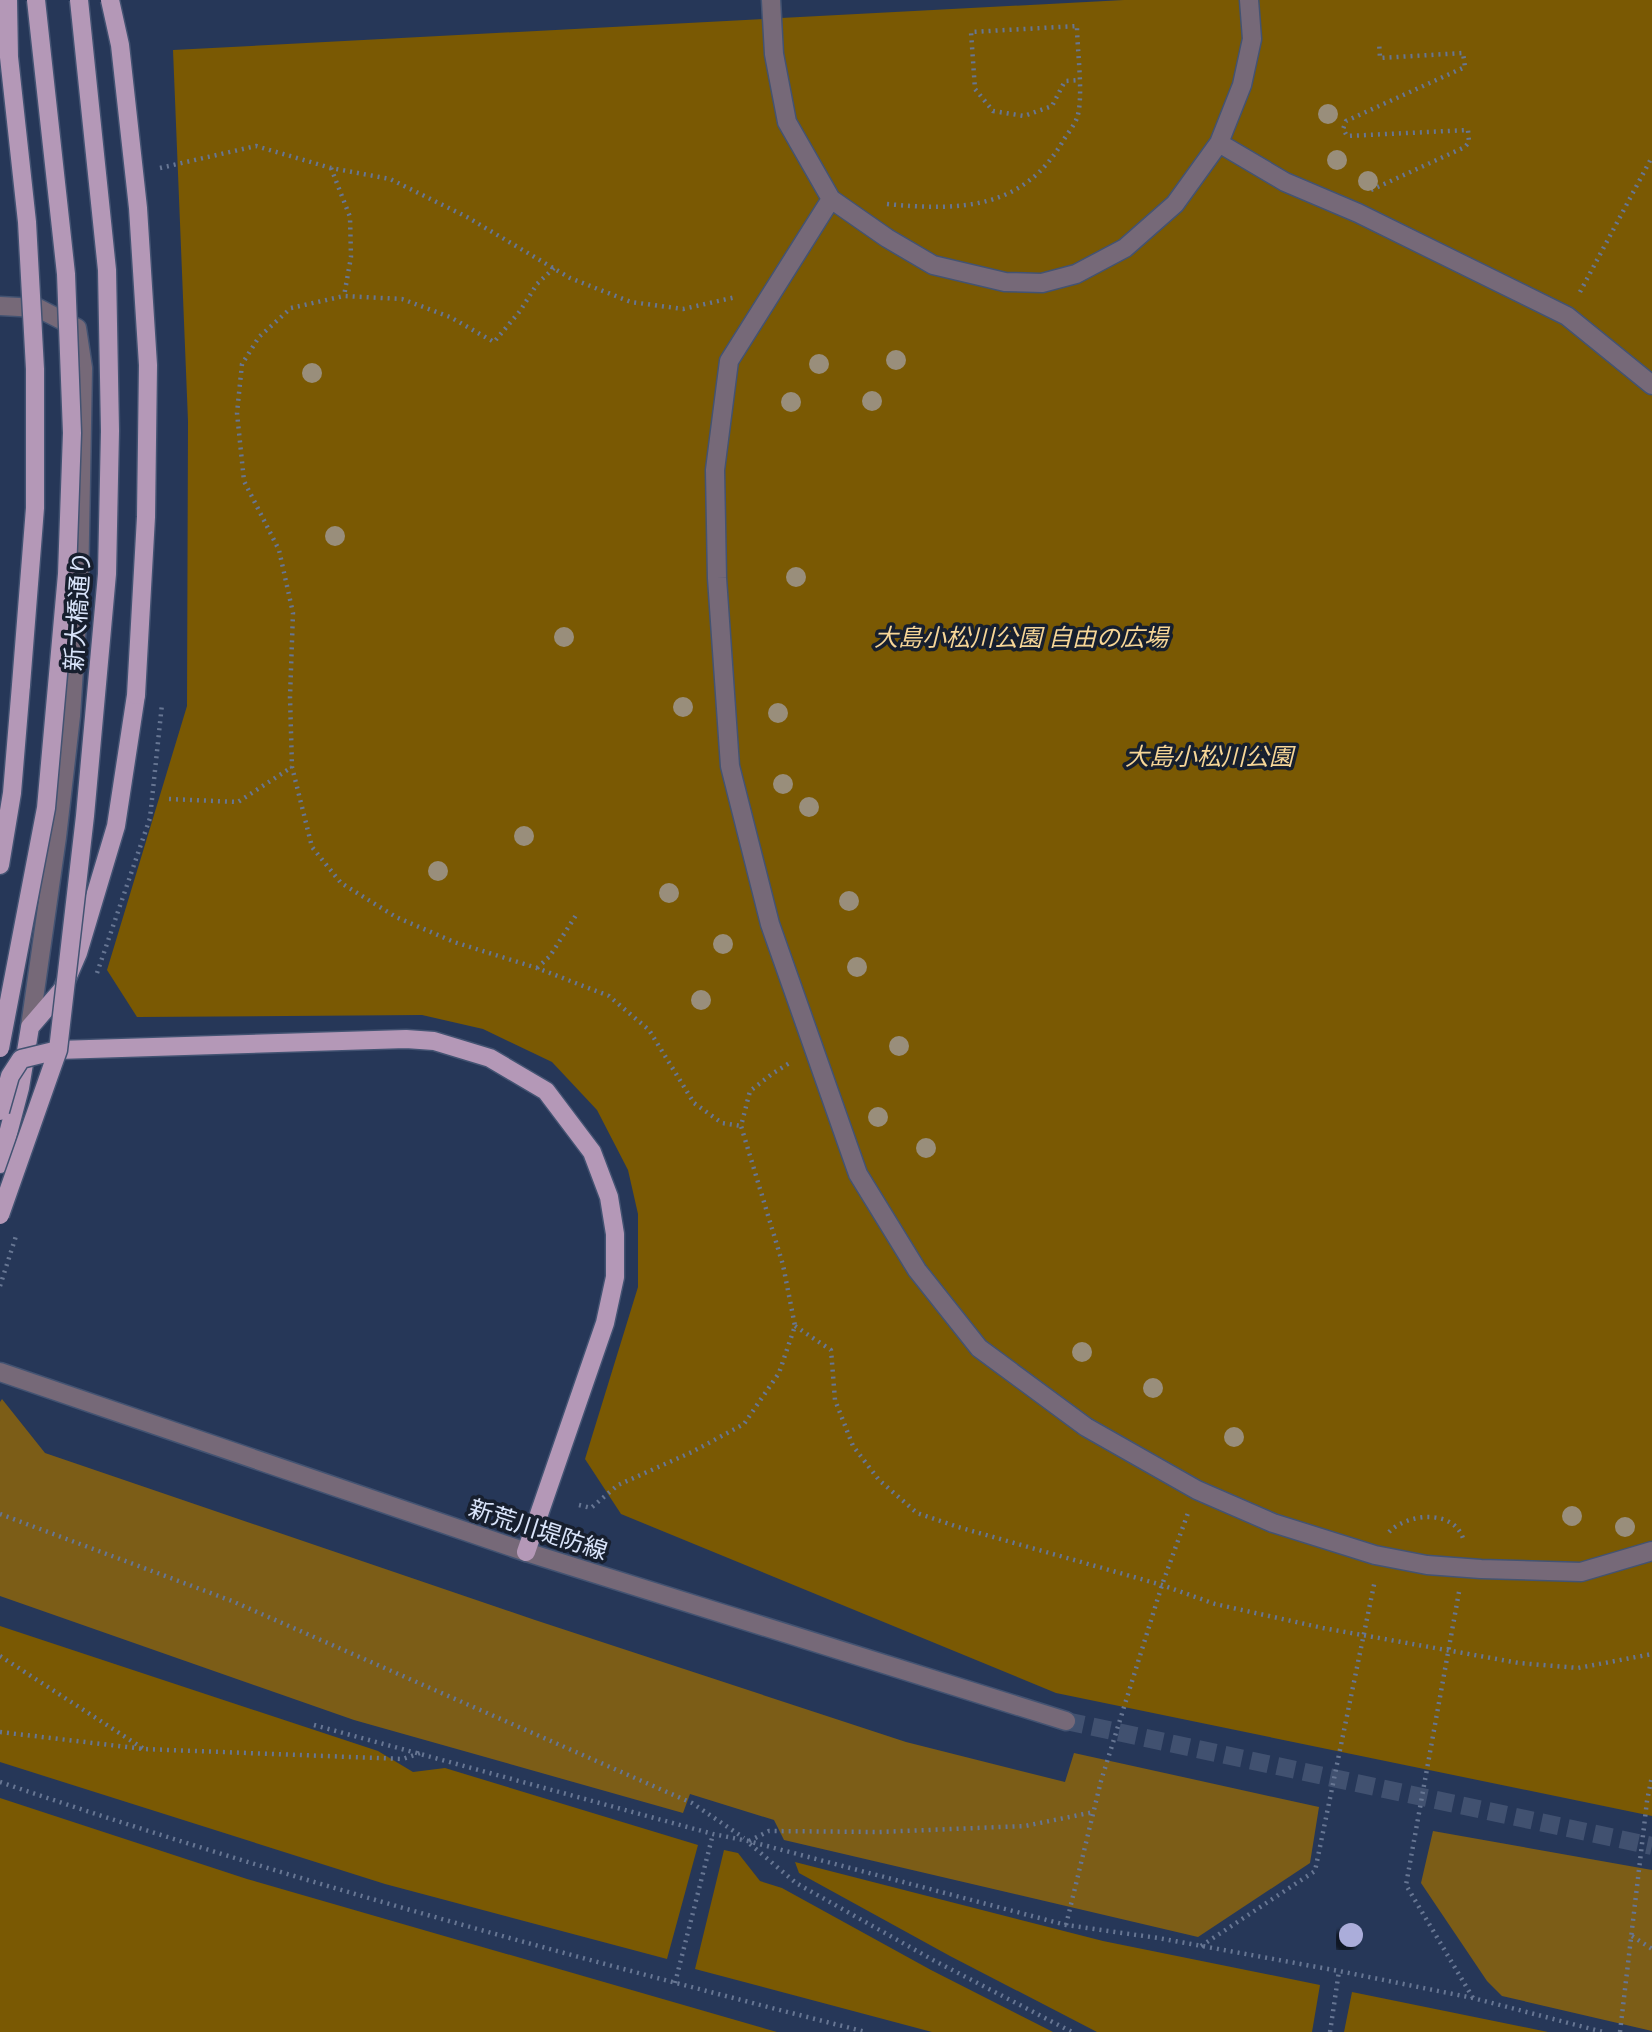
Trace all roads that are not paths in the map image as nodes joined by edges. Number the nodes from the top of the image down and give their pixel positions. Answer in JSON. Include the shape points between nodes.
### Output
{"nodes":[{"id":1,"x":8,"y":0,"type":"edge"},
{"id":2,"x":36,"y":0,"type":"edge"},
{"id":3,"x":79,"y":0,"type":"edge"},
{"id":4,"x":110,"y":0,"type":"edge"},
{"id":5,"x":771,"y":0,"type":"edge"},
{"id":6,"x":1249,"y":0,"type":"edge"},
{"id":7,"x":1219,"y":143,"type":"junction"},
{"id":8,"x":831,"y":199,"type":"junction"},
{"id":9,"x":0,"y":306,"type":"edge"},
{"id":10,"x":1652,"y":386,"type":"edge"},
{"id":11,"x":0,"y":865,"type":"edge"},
{"id":12,"x":30,"y":1027,"type":"junction"},
{"id":13,"x":0,"y":1034,"type":"edge"},
{"id":14,"x":0,"y":1048,"type":"edge"},
{"id":15,"x":58,"y":1050,"type":"junction"},
{"id":16,"x":20,"y":1088,"type":"junction"},
{"id":17,"x":0,"y":1111,"type":"edge"},
{"id":18,"x":0,"y":1164,"type":"edge"},
{"id":19,"x":0,"y":1215,"type":"edge"},
{"id":20,"x":0,"y":1372,"type":"edge"},
{"id":21,"x":1652,"y":1551,"type":"edge"},
{"id":22,"x":526,"y":1552,"type":"junction"},
{"id":23,"x":1066,"y":1721,"type":"tunnel mouth"}],
"edges":[{"from":1,"to":11,"type":"main road","bridge":true,"via":[[35,369],[35,508],[12,793]]},
{"from":2,"to":14,"type":"main road","name":"新大橋通り","bridge":true,"via":[[66,274],[72,433],[68,561],[46,808]]},
{"from":3,"to":15,"type":"main road","name":"新大橋通り","bridge":true,"via":[[107,270],[110,430],[107,574]]},
{"from":4,"to":12,"type":"main road","bridge":true,"via":[[120,45],[138,208],[148,365],[146,517],[136,695],[116,827],[78,953],[62,990]]},
{"from":5,"to":8,"type":"street","via":[[774,54],[787,122]]},
{"from":6,"to":7,"type":"street","via":[[1252,39],[1242,85]]},
{"from":7,"to":8,"type":"street","via":[[1175,204],[1125,248],[1076,274],[1042,283],[1005,282],[933,265]]},
{"from":7,"to":10,"type":"street","via":[[1285,182],[1358,212],[1567,316]]},
{"from":8,"to":21,"type":"street","via":[[729,361],[715,470],[716,578],[730,766],[770,924],[858,1174],[917,1270],[979,1348],[1086,1427],[1197,1490],[1273,1523],[1380,1557],[1427,1565],[1581,1572]]},
{"from":9,"to":12,"type":"street","via":[[38,308],[77,328],[83,368],[79,590],[71,716]]},
{"from":12,"to":16,"type":"main road"},
{"from":13,"to":16,"type":"main road"},
{"from":15,"to":17,"type":"main road","bridge":true,"via":[[21,1059],[10,1076]]},
{"from":15,"to":19,"type":"main road","name":"新大橋通り","bridge":true},
{"from":15,"to":22,"type":"main road","via":[[434,1041],[490,1058],[546,1091],[592,1152],[609,1197],[615,1278],[605,1323]]},
{"from":16,"to":18,"type":"main road"},
{"from":20,"to":22,"type":"street","name":"新荒川堤防線"},
{"from":22,"to":23,"type":"street","name":"新荒川堤防線"}]}
